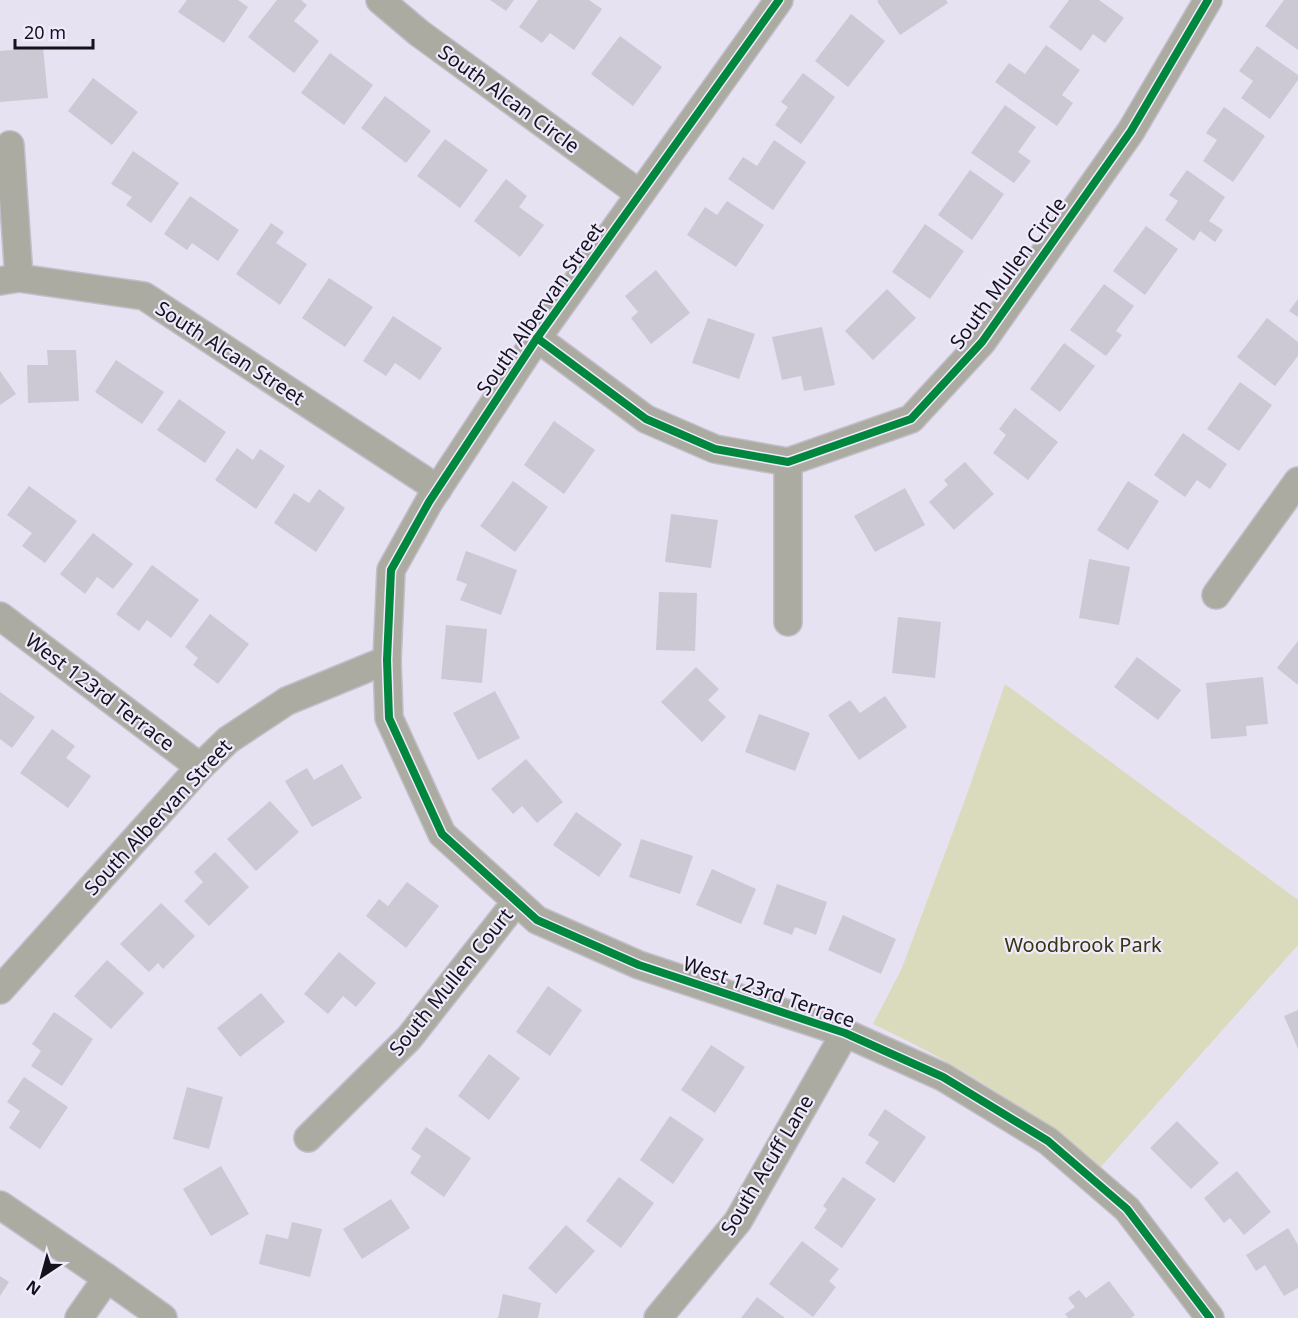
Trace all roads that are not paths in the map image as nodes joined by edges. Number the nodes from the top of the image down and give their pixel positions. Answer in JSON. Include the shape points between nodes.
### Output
{"nodes":[{"id":1,"x":380,"y":0,"type":"edge"},
{"id":2,"x":779,"y":0,"type":"edge"},
{"id":3,"x":1208,"y":0,"type":"edge"},
{"id":4,"x":10,"y":145,"type":"dead end"},
{"id":5,"x":640,"y":194,"type":"junction"},
{"id":6,"x":9,"y":279,"type":"edge"},
{"id":7,"x":537,"y":338,"type":"junction"},
{"id":8,"x":788,"y":462,"type":"junction"},
{"id":9,"x":1298,"y":481,"type":"edge"},
{"id":10,"x":438,"y":489,"type":"junction"},
{"id":11,"x":1216,"y":595,"type":"dead end"},
{"id":12,"x":0,"y":616,"type":"edge"},
{"id":13,"x":788,"y":622,"type":"dead end"},
{"id":14,"x":387,"y":660,"type":"junction"},
{"id":15,"x":200,"y":767,"type":"junction"},
{"id":16,"x":516,"y":902,"type":"junction"},
{"id":17,"x":0,"y":990,"type":"edge"},
{"id":18,"x":845,"y":1033,"type":"junction"},
{"id":19,"x":308,"y":1138,"type":"dead end"},
{"id":20,"x":0,"y":1205,"type":"edge"},
{"id":21,"x":107,"y":1278,"type":"junction"},
{"id":22,"x":79,"y":1318,"type":"edge"},
{"id":23,"x":163,"y":1318,"type":"edge"},
{"id":24,"x":658,"y":1318,"type":"edge"},
{"id":25,"x":1210,"y":1318,"type":"edge"}],
"edges":[{"from":1,"to":5,"type":"street","name":"South Alcan Circle","via":[[419,33]]},
{"from":2,"to":5,"type":"street","name":"South Albervan Street"},
{"from":3,"to":8,"type":"street","name":"South Mullen Circle","via":[[1131,131],[982,342],[911,419]]},
{"from":4,"to":6,"type":"street"},
{"from":5,"to":7,"type":"street","name":"South Albervan Street"},
{"from":6,"to":10,"type":"street","name":"South Alcan Street","via":[[144,296]]},
{"from":7,"to":8,"type":"street","name":"South Mullen Circle","via":[[646,419],[715,449]]},
{"from":7,"to":10,"type":"street","name":"South Albervan Street"},
{"from":8,"to":13,"type":"street"},
{"from":9,"to":11,"type":"street"},
{"from":10,"to":14,"type":"street","name":"South Albervan Street","via":[[391,570]]},
{"from":12,"to":15,"type":"street","name":"West 123rd Terrace"},
{"from":14,"to":15,"type":"street","name":"South Albervan Street","via":[[287,701],[228,740]]},
{"from":14,"to":16,"type":"street","name":"West 123rd Terrace","via":[[389,718],[442,834]]},
{"from":15,"to":17,"type":"street","name":"South Albervan Street"},
{"from":16,"to":18,"type":"street","name":"West 123rd Terrace","via":[[537,920],[639,965]]},
{"from":16,"to":19,"type":"street","name":"South Mullen Court","via":[[409,1038]]},
{"from":18,"to":24,"type":"street","name":"South Acuff Lane","via":[[738,1221]]},
{"from":18,"to":25,"type":"street","name":"West 123rd Terrace","via":[[943,1077],[1048,1142],[1127,1209]]},
{"from":20,"to":21,"type":"street"},
{"from":21,"to":22,"type":"street"},
{"from":21,"to":23,"type":"street"}]}
